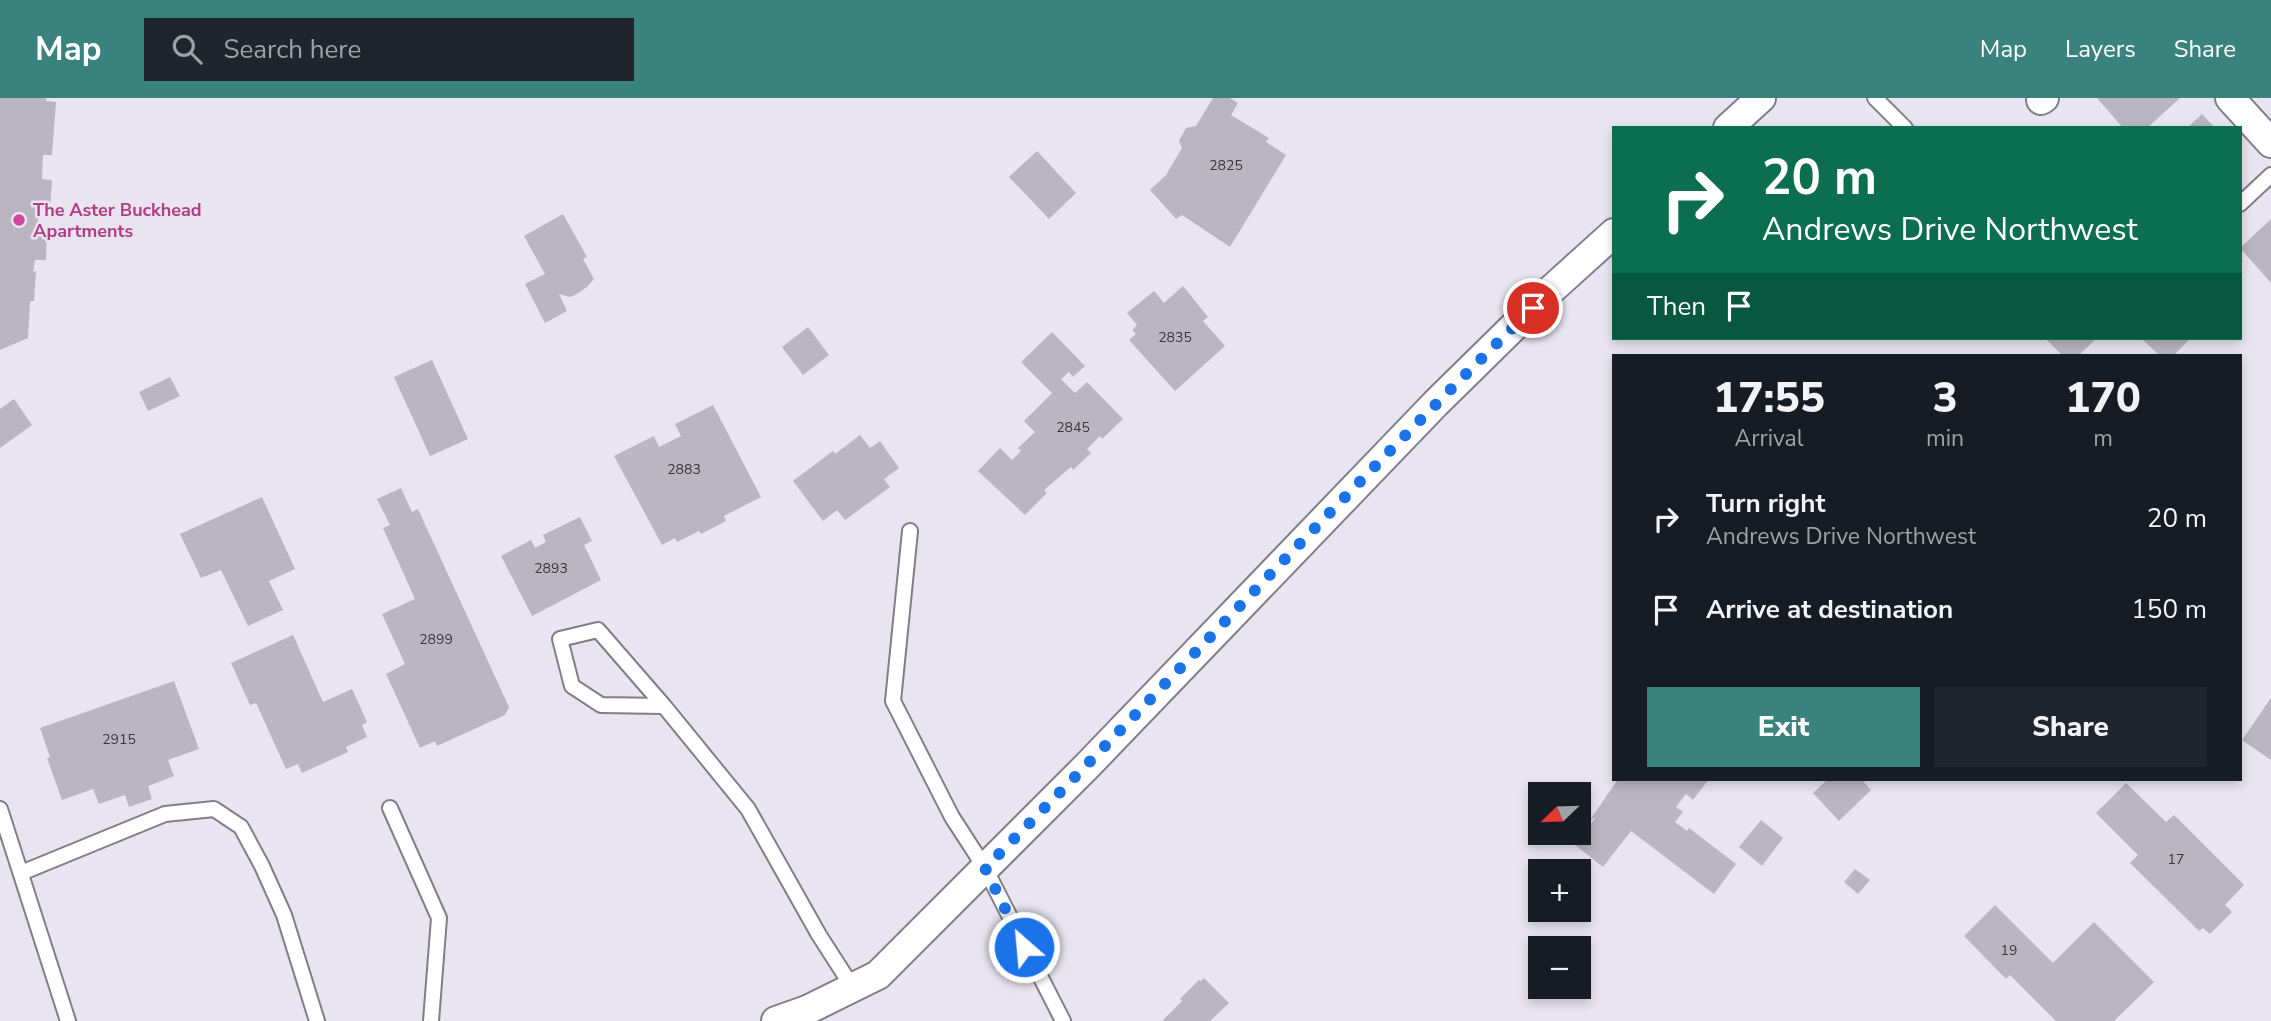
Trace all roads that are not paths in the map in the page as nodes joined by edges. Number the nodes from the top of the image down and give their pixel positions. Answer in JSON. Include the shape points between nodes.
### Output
{"nodes":[{"id":1,"x":1761,"y":98,"type":"edge"},
{"id":2,"x":1875,"y":98,"type":"edge"},
{"id":3,"x":2230,"y":98,"type":"edge"},
{"id":4,"x":1730,"y":126,"type":"edge"},
{"id":5,"x":1903,"y":126,"type":"edge"},
{"id":6,"x":2271,"y":143,"type":"edge"},
{"id":7,"x":2271,"y":176,"type":"edge"},
{"id":8,"x":2242,"y":202,"type":"edge"},
{"id":9,"x":1612,"y":235,"type":"edge"},
{"id":10,"x":910,"y":531,"type":"dead end"},
{"id":11,"x":664,"y":706,"type":"junction"},
{"id":12,"x":390,"y":808,"type":"dead end"},
{"id":13,"x":0,"y":809,"type":"edge"},
{"id":14,"x":985,"y":868,"type":"junction"},
{"id":15,"x":21,"y":873,"type":"junction"},
{"id":16,"x":853,"y":988,"type":"junction"},
{"id":17,"x":804,"y":1015,"type":"edge"},
{"id":18,"x":68,"y":1021,"type":"edge"},
{"id":19,"x":317,"y":1021,"type":"edge"},
{"id":20,"x":431,"y":1021,"type":"edge"},
{"id":21,"x":776,"y":1021,"type":"edge"},
{"id":22,"x":1063,"y":1021,"type":"edge"}],
"edges":[{"from":1,"to":4,"type":"street"},
{"from":2,"to":5,"type":"lane"},
{"from":3,"to":6,"type":"street"},
{"from":7,"to":8,"type":"lane"},
{"from":9,"to":14,"type":"street","via":[[1436,403]]},
{"from":10,"to":14,"type":"lane","via":[[893,701],[952,817]]},
{"from":11,"to":11,"type":"lane","via":[[597,630],[559,639],[572,685],[601,705]]},
{"from":11,"to":16,"type":"lane","via":[[748,809]]},
{"from":12,"to":20,"type":"lane","via":[[439,918]]},
{"from":13,"to":15,"type":"lane"},
{"from":14,"to":16,"type":"street","via":[[878,975]]},
{"from":14,"to":22,"type":"lane"},
{"from":15,"to":18,"type":"lane"},
{"from":15,"to":19,"type":"lane","via":[[165,814],[214,809],[241,827],[262,866],[284,915]]},
{"from":16,"to":17,"type":"street"},
{"from":17,"to":21,"type":"street"}]}
